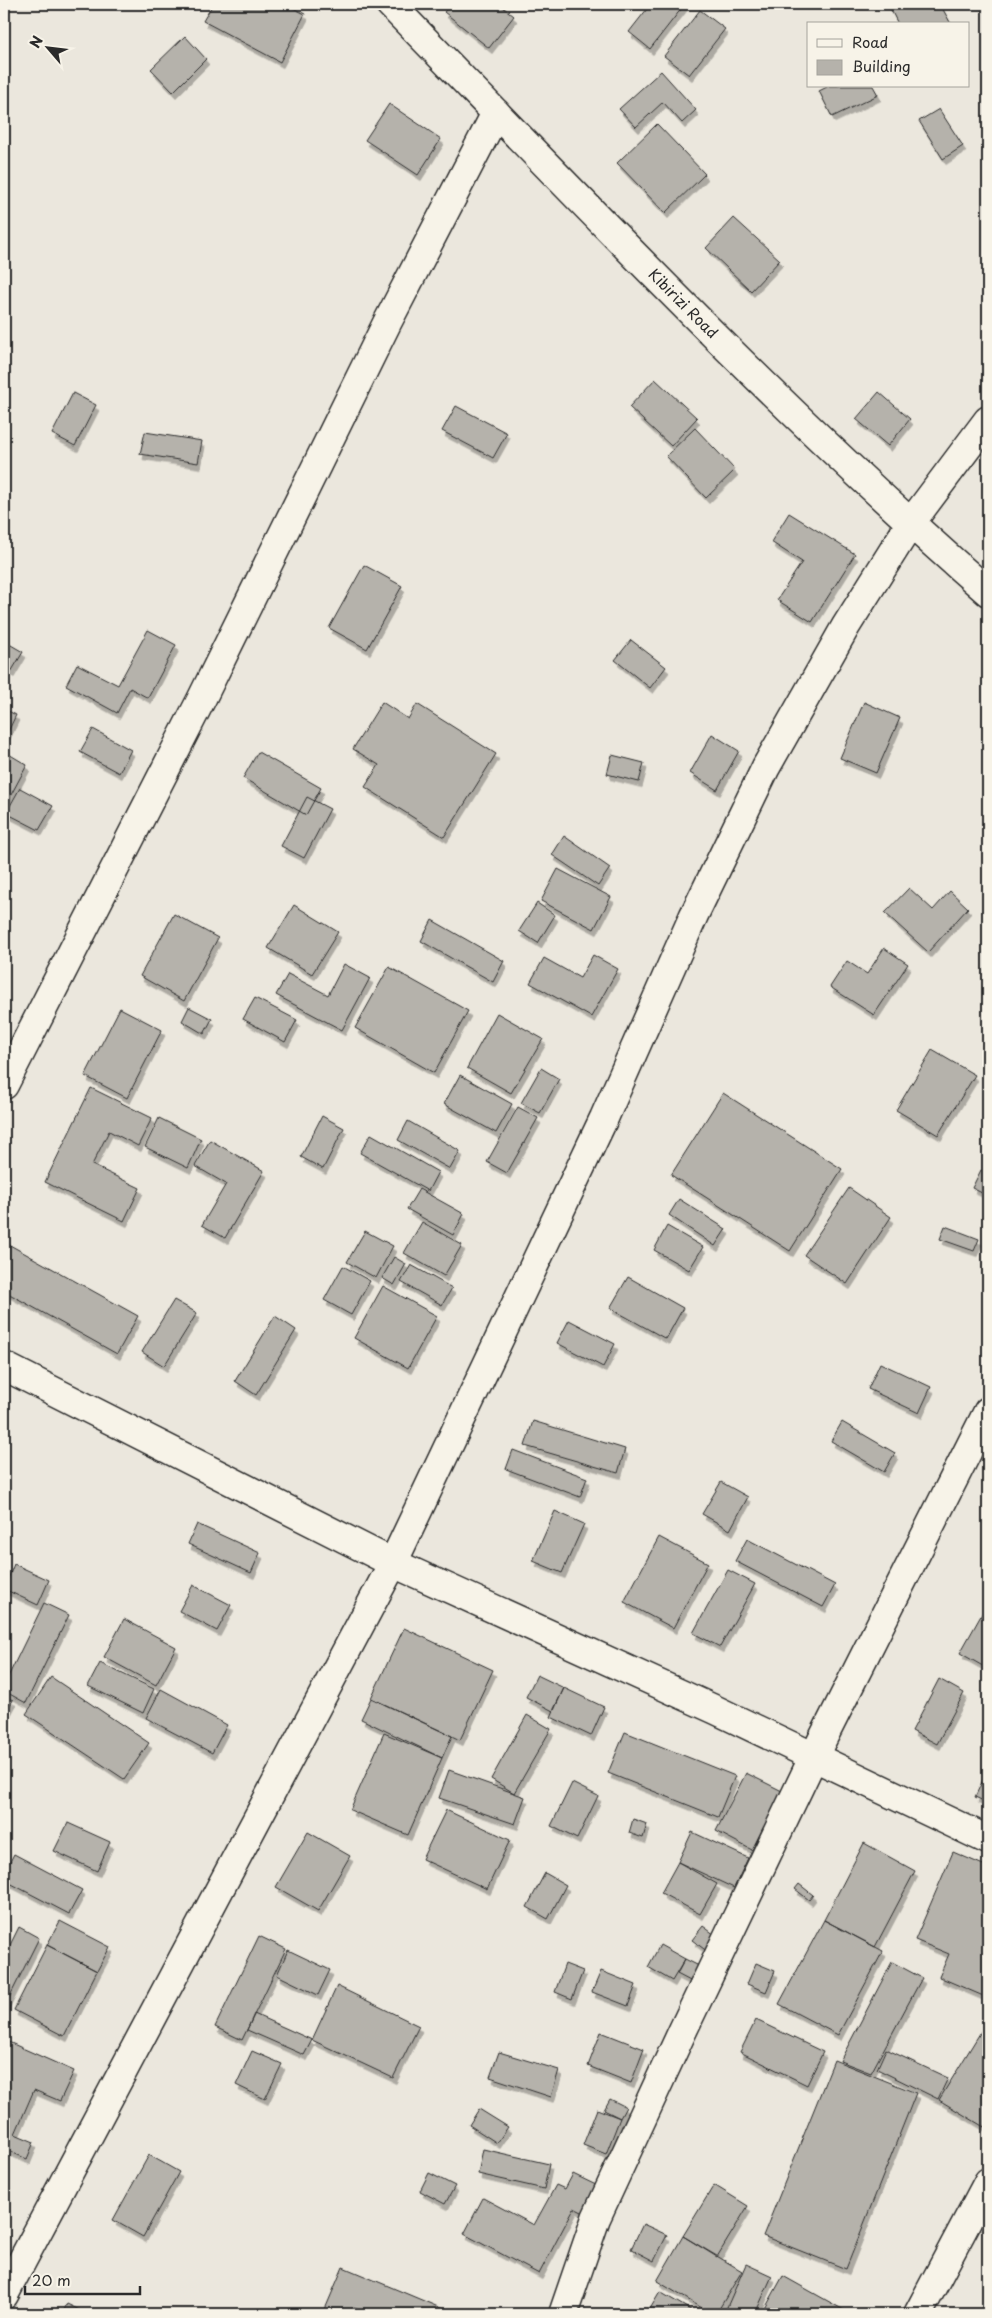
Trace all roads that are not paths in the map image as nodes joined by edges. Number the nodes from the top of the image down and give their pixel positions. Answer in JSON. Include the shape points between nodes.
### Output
{"nodes":[{"id":1,"x":390,"y":4,"type":"edge"},
{"id":2,"x":496,"y":113,"type":"junction"},
{"id":3,"x":988,"y":420,"type":"edge"},
{"id":4,"x":910,"y":524,"type":"junction"},
{"id":5,"x":988,"y":592,"type":"edge"},
{"id":6,"x":4,"y":1085,"type":"edge"},
{"id":7,"x":4,"y":1366,"type":"edge"},
{"id":8,"x":988,"y":1412,"type":"edge"},
{"id":9,"x":393,"y":1563,"type":"junction"},
{"id":10,"x":814,"y":1756,"type":"junction"},
{"id":11,"x":988,"y":1840,"type":"edge"},
{"id":12,"x":988,"y":2182,"type":"edge"},
{"id":13,"x":4,"y":2295,"type":"edge"},
{"id":14,"x":563,"y":2314,"type":"edge"},
{"id":15,"x":918,"y":2314,"type":"edge"}],
"edges":[{"from":1,"to":2,"type":"street","name":"Kibirizi Road"},
{"from":2,"to":4,"type":"street","name":"Kibirizi Road","via":[[743,366]]},
{"from":2,"to":6,"type":"street"},
{"from":3,"to":4,"type":"street"},
{"from":4,"to":5,"type":"street","name":"Kibirizi Road"},
{"from":4,"to":9,"type":"street","via":[[846,626],[766,768],[694,915],[604,1118]]},
{"from":7,"to":9,"type":"street"},
{"from":8,"to":10,"type":"street"},
{"from":9,"to":10,"type":"street"},
{"from":9,"to":13,"type":"street"},
{"from":10,"to":11,"type":"street"},
{"from":10,"to":14,"type":"street","via":[[596,2218]]},
{"from":12,"to":15,"type":"street"}]}
